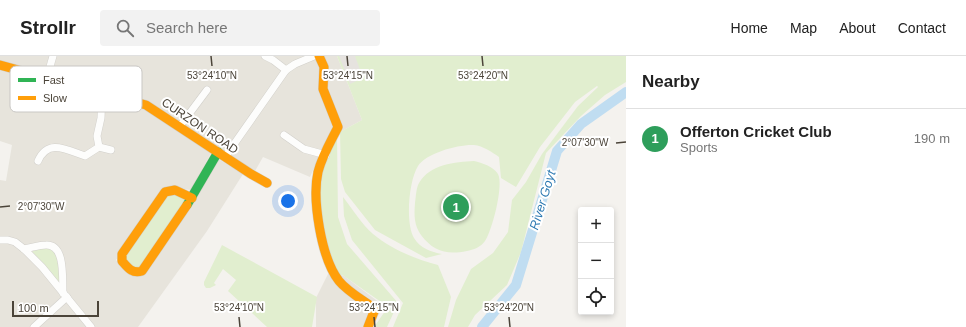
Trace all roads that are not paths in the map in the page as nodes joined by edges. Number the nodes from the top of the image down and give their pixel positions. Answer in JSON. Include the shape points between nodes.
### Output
{"nodes":[{"id":1,"x":53,"y":56,"type":"edge"},
{"id":2,"x":265,"y":56,"type":"edge"},
{"id":3,"x":314,"y":56,"type":"edge"},
{"id":4,"x":319,"y":56,"type":"edge"},
{"id":5,"x":0,"y":65,"type":"edge"},
{"id":6,"x":50,"y":66,"type":"edge"},
{"id":7,"x":10,"y":68,"type":"edge"},
{"id":8,"x":286,"y":70,"type":"junction"},
{"id":9,"x":207,"y":90,"type":"dead end"},
{"id":10,"x":142,"y":104,"type":"edge"},
{"id":11,"x":101,"y":112,"type":"edge"},
{"id":12,"x":180,"y":126,"type":"junction"},
{"id":13,"x":284,"y":135,"type":"dead end"},
{"id":14,"x":98,"y":148,"type":"junction"},
{"id":15,"x":111,"y":150,"type":"dead end"},
{"id":16,"x":222,"y":155,"type":"junction"},
{"id":17,"x":326,"y":155,"type":"junction"},
{"id":18,"x":38,"y":161,"type":"dead end"},
{"id":19,"x":267,"y":183,"type":"dead end"},
{"id":20,"x":192,"y":198,"type":"junction"},
{"id":21,"x":0,"y":240,"type":"edge"},
{"id":22,"x":24,"y":249,"type":"junction"},
{"id":23,"x":65,"y":296,"type":"junction"},
{"id":24,"x":34,"y":327,"type":"edge"},
{"id":25,"x":91,"y":327,"type":"edge"},
{"id":26,"x":368,"y":327,"type":"edge"}],
"edges":[{"from":1,"to":6,"type":"street"},
{"from":2,"to":8,"type":"street"},
{"from":3,"to":8,"type":"street"},
{"from":4,"to":17,"type":"street","via":[[324,67],[323,89],[338,127]]},
{"from":5,"to":7,"type":"street","name":"CURZON ROAD"},
{"from":8,"to":16,"type":"street"},
{"from":9,"to":12,"type":"street"},
{"from":10,"to":12,"type":"street","name":"CURZON ROAD"},
{"from":11,"to":14,"type":"street","via":[[97,136]]},
{"from":12,"to":16,"type":"street","name":"CURZON ROAD"},
{"from":13,"to":17,"type":"street","via":[[304,149]]},
{"from":14,"to":15,"type":"street"},
{"from":14,"to":18,"type":"street","via":[[85,156],[55,146],[41,154]]},
{"from":16,"to":19,"type":"street","name":"CURZON ROAD"},
{"from":16,"to":20,"type":"street"},
{"from":17,"to":26,"type":"street","via":[[318,172],[315,199],[318,227],[330,264],[339,280],[375,309]]},
{"from":20,"to":20,"type":"street","via":[[142,271],[132,273],[122,261],[122,254],[164,192],[173,189]]},
{"from":21,"to":22,"type":"street","via":[[15,242]]},
{"from":22,"to":23,"type":"street"},
{"from":22,"to":23,"type":"street","via":[[45,245],[57,250],[61,256]]},
{"from":23,"to":24,"type":"street"},
{"from":23,"to":25,"type":"street"}]}
